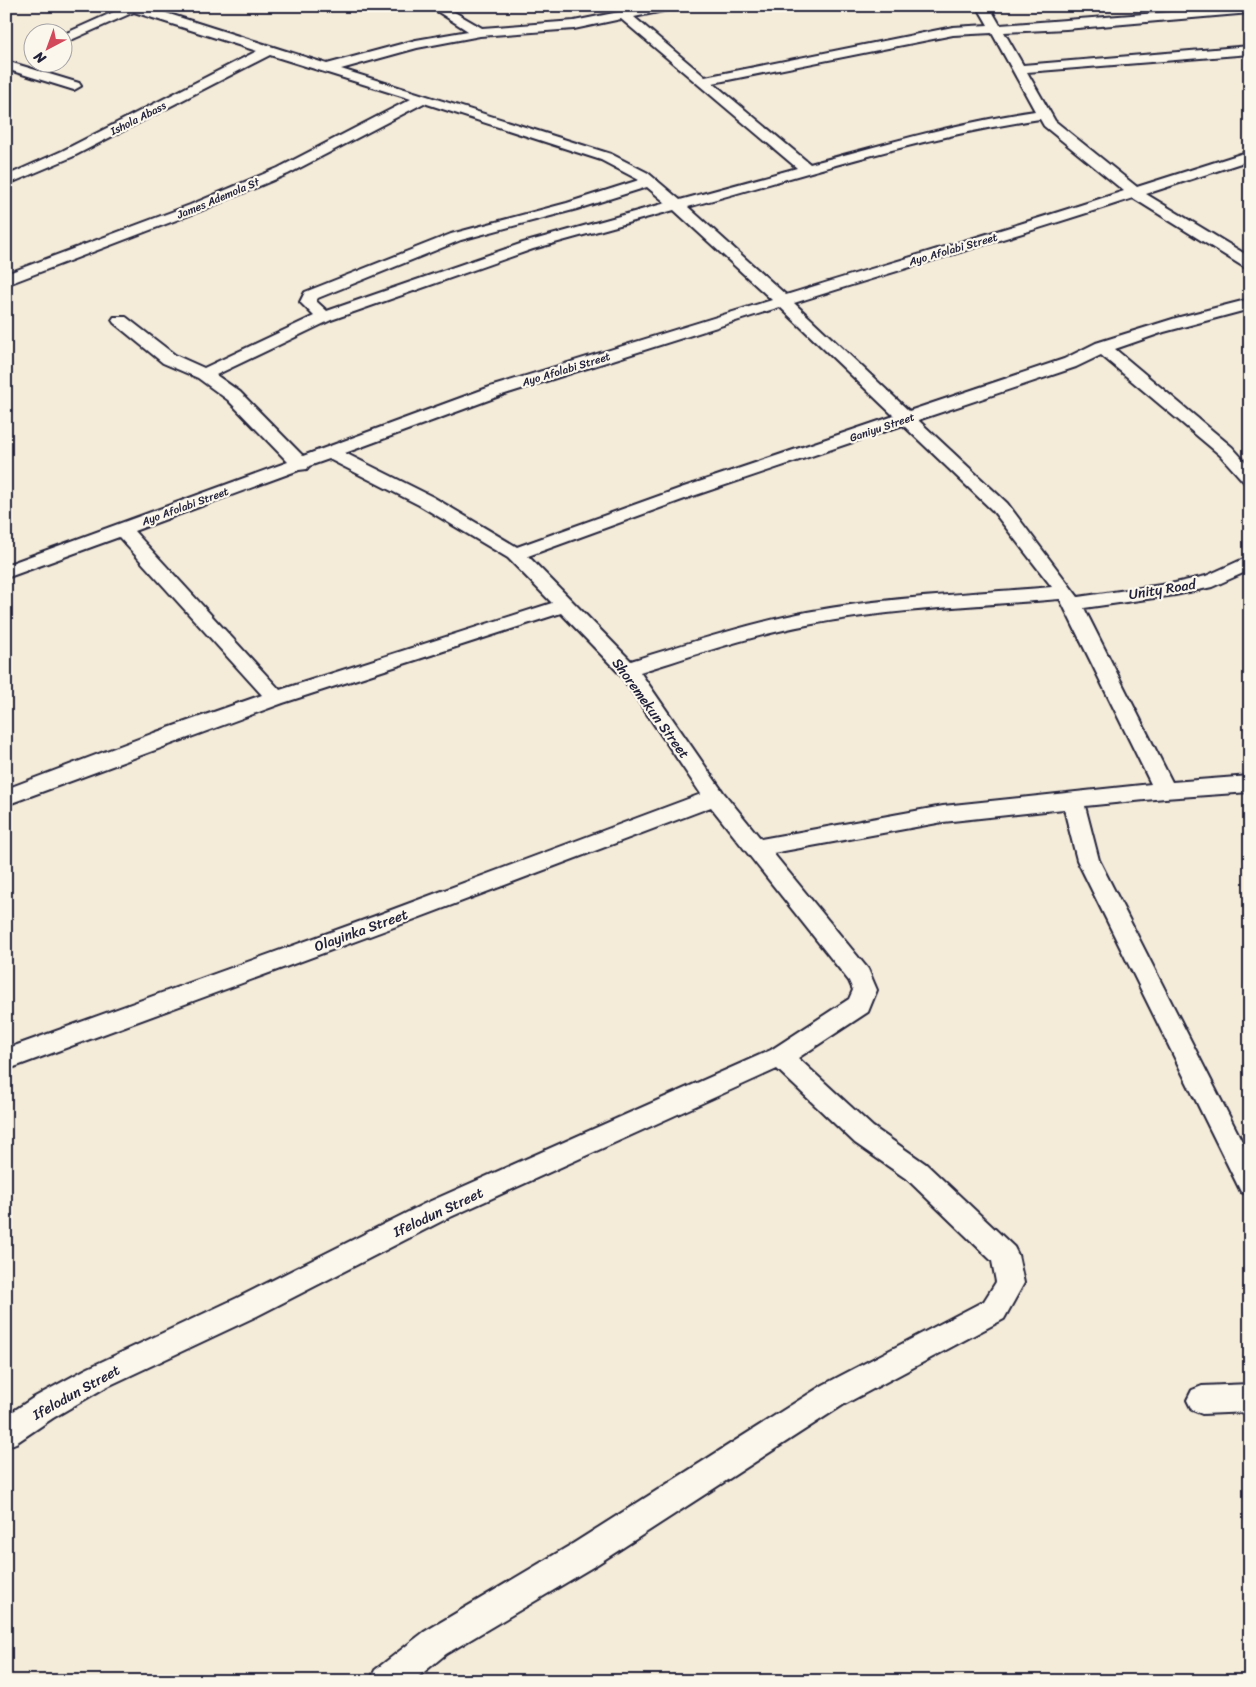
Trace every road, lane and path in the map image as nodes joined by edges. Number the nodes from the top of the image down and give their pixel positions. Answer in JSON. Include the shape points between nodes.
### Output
{"nodes":[{"id":1,"x":435,"y":6,"type":"edge"},
{"id":2,"x":668,"y":6,"type":"edge"},
{"id":3,"x":983,"y":6,"type":"edge"},
{"id":4,"x":136,"y":7,"type":"edge"},
{"id":5,"x":1248,"y":11,"type":"edge"},
{"id":6,"x":624,"y":16,"type":"junction"},
{"id":7,"x":996,"y":30,"type":"junction"},
{"id":8,"x":480,"y":32,"type":"junction"},
{"id":9,"x":72,"y":36,"type":"edge"},
{"id":10,"x":1250,"y":50,"type":"edge"},
{"id":11,"x":268,"y":51,"type":"junction"},
{"id":12,"x":22,"y":58,"type":"edge"},
{"id":13,"x":7,"y":65,"type":"edge"},
{"id":14,"x":329,"y":68,"type":"junction"},
{"id":15,"x":1019,"y":69,"type":"junction"},
{"id":16,"x":704,"y":82,"type":"junction"},
{"id":17,"x":74,"y":86,"type":"dead end"},
{"id":18,"x":422,"y":99,"type":"junction"},
{"id":19,"x":1042,"y":114,"type":"junction"},
{"id":20,"x":1250,"y":155,"type":"edge"},
{"id":21,"x":806,"y":168,"type":"junction"},
{"id":22,"x":6,"y":181,"type":"edge"},
{"id":23,"x":650,"y":181,"type":"junction"},
{"id":24,"x":1135,"y":193,"type":"junction"},
{"id":25,"x":677,"y":205,"type":"junction"},
{"id":26,"x":1250,"y":264,"type":"edge"},
{"id":27,"x":6,"y":280,"type":"edge"},
{"id":28,"x":784,"y":302,"type":"junction"},
{"id":29,"x":1250,"y":304,"type":"edge"},
{"id":30,"x":325,"y":317,"type":"junction"},
{"id":31,"x":120,"y":320,"type":"dead end"},
{"id":32,"x":1102,"y":347,"type":"junction"},
{"id":33,"x":204,"y":374,"type":"junction"},
{"id":34,"x":906,"y":418,"type":"junction"},
{"id":35,"x":332,"y":453,"type":"junction"},
{"id":36,"x":301,"y":465,"type":"junction"},
{"id":37,"x":1250,"y":478,"type":"edge"},
{"id":38,"x":122,"y":529,"type":"junction"},
{"id":39,"x":515,"y":554,"type":"junction"},
{"id":40,"x":1250,"y":562,"type":"edge"},
{"id":41,"x":6,"y":572,"type":"edge"},
{"id":42,"x":1069,"y":598,"type":"junction"},
{"id":43,"x":566,"y":605,"type":"junction"},
{"id":44,"x":627,"y":669,"type":"junction"},
{"id":45,"x":276,"y":698,"type":"junction"},
{"id":46,"x":1250,"y":784,"type":"edge"},
{"id":47,"x":1165,"y":790,"type":"junction"},
{"id":48,"x":6,"y":797,"type":"edge"},
{"id":49,"x":715,"y":797,"type":"junction"},
{"id":50,"x":1072,"y":799,"type":"junction"},
{"id":51,"x":756,"y":848,"type":"junction"},
{"id":52,"x":865,"y":990,"type":"joint"},
{"id":53,"x":780,"y":1057,"type":"junction"},
{"id":54,"x":6,"y":1060,"type":"edge"},
{"id":55,"x":1250,"y":1184,"type":"edge"},
{"id":56,"x":1250,"y":1398,"type":"edge"},
{"id":57,"x":1202,"y":1400,"type":"dead end"},
{"id":58,"x":6,"y":1432,"type":"edge"},
{"id":59,"x":386,"y":1681,"type":"edge"}],
"edges":[{"from":1,"to":8,"type":"street"},
{"from":2,"to":6,"type":"street"},
{"from":3,"to":7,"type":"street"},
{"from":4,"to":9,"type":"street"},
{"from":4,"to":11,"type":"street"},
{"from":5,"to":7,"type":"street"},
{"from":6,"to":8,"type":"street","via":[[574,25]]},
{"from":6,"to":16,"type":"street"},
{"from":7,"to":15,"type":"street"},
{"from":7,"to":16,"type":"street","via":[[953,31],[916,37]]},
{"from":8,"to":14,"type":"street","via":[[416,44]]},
{"from":10,"to":15,"type":"street"},
{"from":11,"to":14,"type":"street"},
{"from":11,"to":22,"type":"street","name":"Ishola Abass","via":[[67,154]]},
{"from":12,"to":13,"type":"street"},
{"from":13,"to":17,"type":"street"},
{"from":14,"to":18,"type":"street"},
{"from":15,"to":19,"type":"street"},
{"from":16,"to":21,"type":"street"},
{"from":18,"to":23,"type":"street","via":[[606,157]]},
{"from":18,"to":27,"type":"street","name":"James Ademola St","via":[[274,174],[195,208]]},
{"from":19,"to":21,"type":"street","via":[[989,122]]},
{"from":19,"to":24,"type":"street"},
{"from":20,"to":24,"type":"street","name":"Ayo Afolabi Street"},
{"from":21,"to":25,"type":"street"},
{"from":23,"to":25,"type":"street"},
{"from":23,"to":30,"type":"street","via":[[456,237],[311,296],[308,302]]},
{"from":24,"to":26,"type":"street"},
{"from":24,"to":28,"type":"street","name":"Ayo Afolabi Street"},
{"from":25,"to":28,"type":"street"},
{"from":25,"to":30,"type":"street","via":[[528,246]]},
{"from":28,"to":34,"type":"street"},
{"from":28,"to":35,"type":"street","name":"Ayo Afolabi Street","via":[[496,391]]},
{"from":29,"to":32,"type":"street","name":"Ganiyu Street","via":[[1188,319]]},
{"from":30,"to":33,"type":"street"},
{"from":31,"to":33,"type":"street","via":[[169,359]]},
{"from":32,"to":34,"type":"street","name":"Ganiyu Street","via":[[1070,363]]},
{"from":32,"to":37,"type":"street","via":[[1226,451]]},
{"from":33,"to":36,"type":"street","via":[[234,396]]},
{"from":34,"to":39,"type":"street","name":"Ganiyu Street"},
{"from":34,"to":42,"type":"street","via":[[1000,508]]},
{"from":35,"to":36,"type":"street","name":"Ayo Afolabi Street"},
{"from":35,"to":39,"type":"street","name":"Shoremekun Street","via":[[426,501]]},
{"from":36,"to":38,"type":"street","name":"Ayo Afolabi Street"},
{"from":38,"to":41,"type":"street","name":"Ayo Afolabi Street"},
{"from":38,"to":45,"type":"street"},
{"from":39,"to":43,"type":"street","name":"Shoremekun Street"},
{"from":40,"to":42,"type":"street","name":"Unity Road","via":[[1212,581],[1175,588]]},
{"from":42,"to":44,"type":"street","name":"Unity Road","via":[[832,614],[736,636]]},
{"from":42,"to":47,"type":"street"},
{"from":43,"to":44,"type":"street","name":"Shoremekun Street"},
{"from":43,"to":45,"type":"street"},
{"from":44,"to":49,"type":"street","name":"Shoremekun Street"},
{"from":45,"to":48,"type":"street"},
{"from":46,"to":47,"type":"street"},
{"from":47,"to":50,"type":"street"},
{"from":49,"to":51,"type":"street","name":"Shoremekun Street"},
{"from":49,"to":54,"type":"street","name":"Olayinka Street"},
{"from":50,"to":51,"type":"street","via":[[944,814]]},
{"from":50,"to":55,"type":"street","via":[[1088,860]]},
{"from":51,"to":52,"type":"street","name":"Shoremekun Street","via":[[859,976]]},
{"from":52,"to":53,"type":"street","name":"Ifelodun Street","via":[[859,1005]]},
{"from":53,"to":58,"type":"street","name":"Ifelodun Street","via":[[434,1212],[247,1307],[96,1378]]},
{"from":53,"to":59,"type":"street","via":[[864,1136],[917,1172],[1004,1255],[1010,1283],[994,1310],[833,1395],[585,1554],[435,1643]]},
{"from":56,"to":57,"type":"street"}]}
